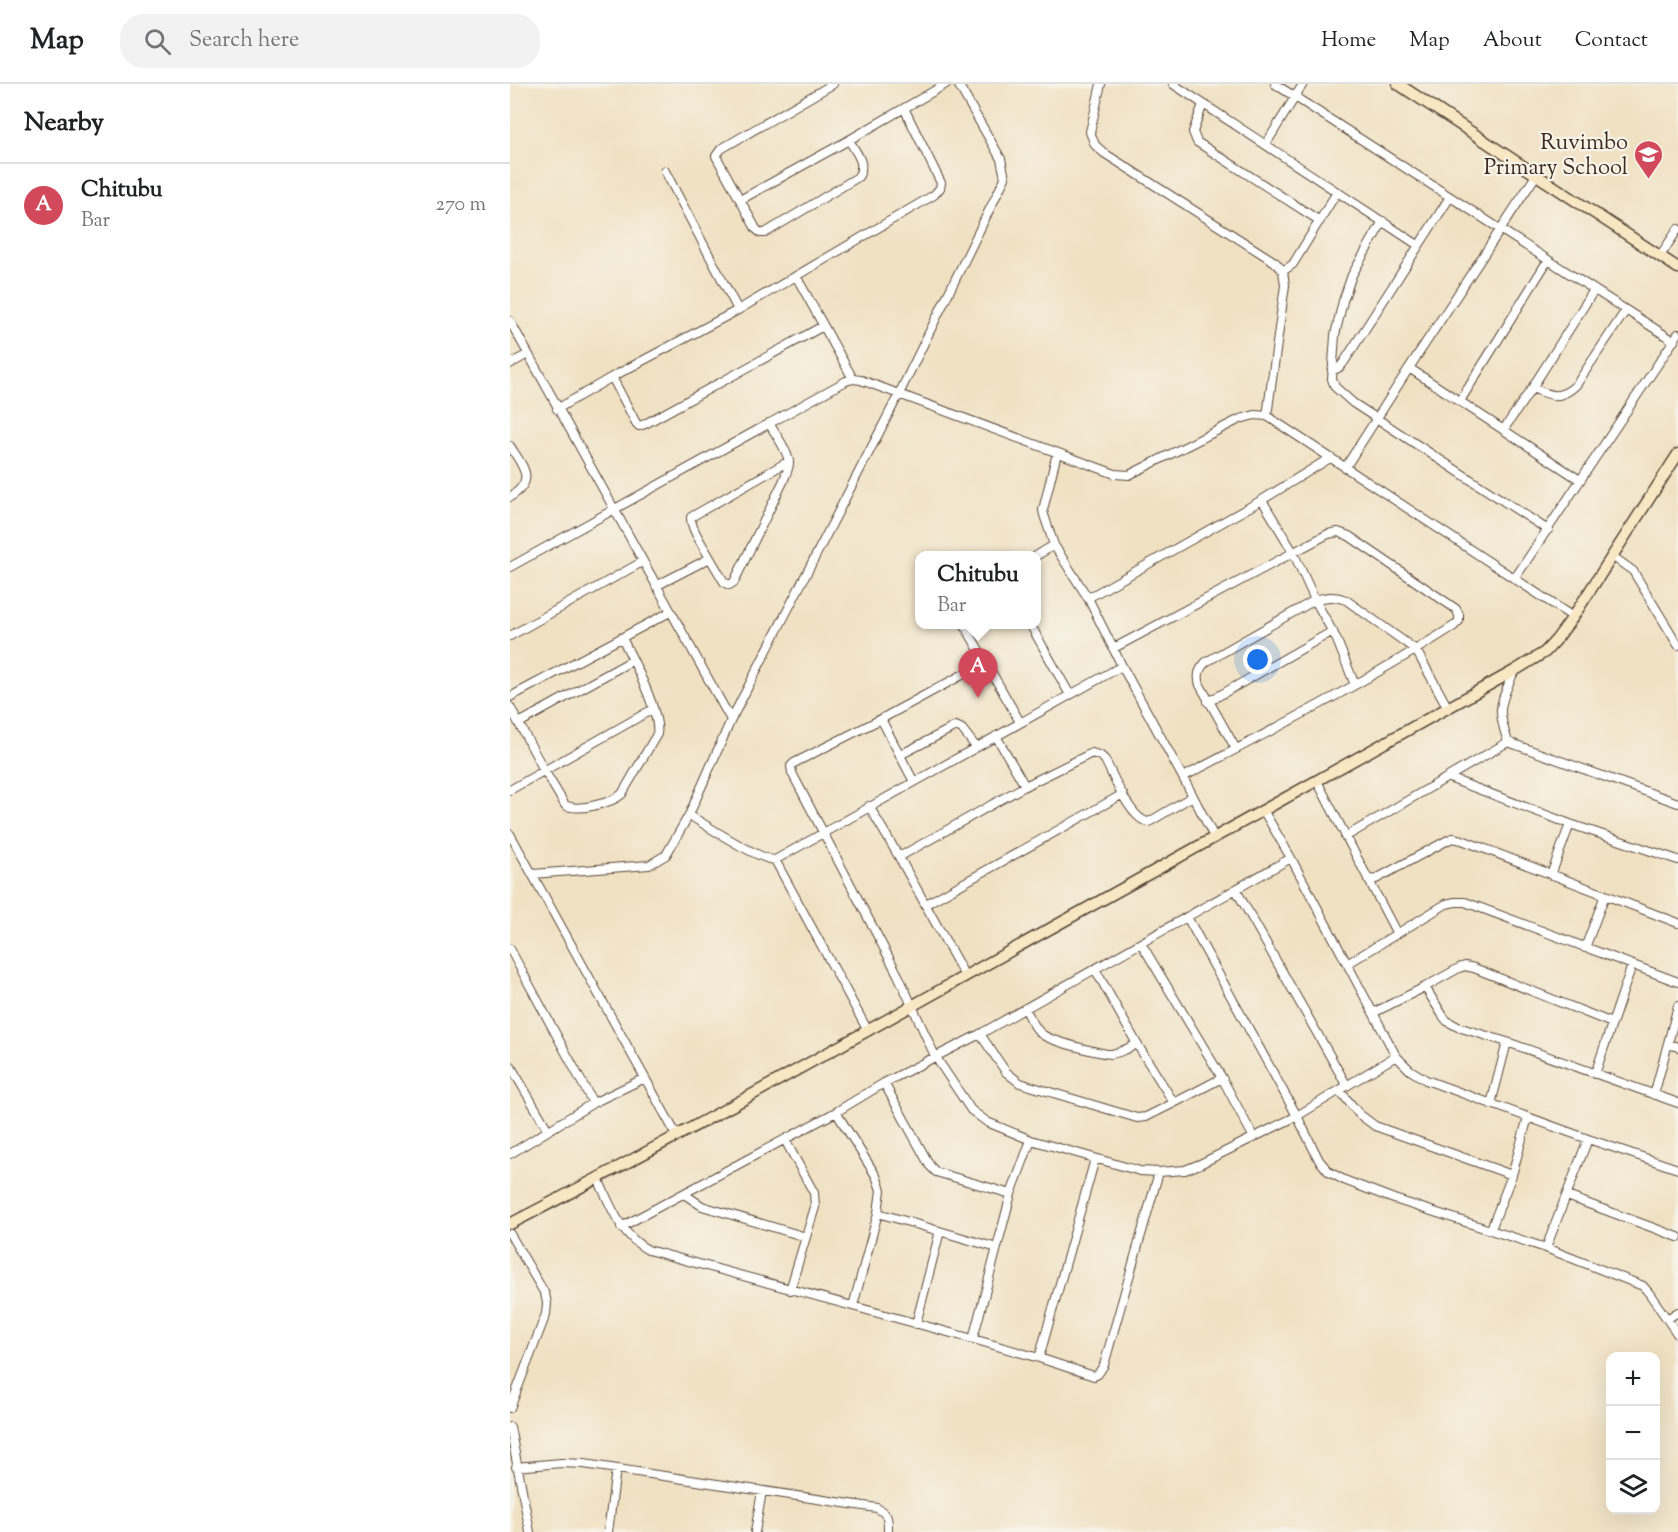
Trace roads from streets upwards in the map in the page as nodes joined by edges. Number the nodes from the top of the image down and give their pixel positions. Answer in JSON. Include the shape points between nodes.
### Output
{"nodes":[{"id":1,"x":833,"y":84,"type":"edge"},
{"id":2,"x":946,"y":84,"type":"edge"},
{"id":3,"x":958,"y":84,"type":"edge"},
{"id":4,"x":1101,"y":84,"type":"edge"},
{"id":5,"x":1173,"y":84,"type":"edge"},
{"id":6,"x":1275,"y":84,"type":"edge"},
{"id":7,"x":1304,"y":84,"type":"edge"},
{"id":8,"x":1398,"y":84,"type":"edge"},
{"id":9,"x":1295,"y":97,"type":"junction"},
{"id":10,"x":1203,"y":104,"type":"junction"},
{"id":11,"x":904,"y":108,"type":"junction"},
{"id":12,"x":849,"y":140,"type":"junction"},
{"id":13,"x":1266,"y":144,"type":"junction"},
{"id":14,"x":664,"y":171,"type":"dead end"},
{"id":15,"x":1537,"y":174,"type":"junction"},
{"id":16,"x":1337,"y":192,"type":"junction"},
{"id":17,"x":1450,"y":197,"type":"junction"},
{"id":18,"x":740,"y":200,"type":"junction"},
{"id":19,"x":1320,"y":221,"type":"junction"},
{"id":20,"x":1383,"y":221,"type":"junction"},
{"id":21,"x":1678,"y":228,"type":"edge"},
{"id":22,"x":1500,"y":229,"type":"junction"},
{"id":23,"x":1418,"y":246,"type":"junction"},
{"id":24,"x":1660,"y":256,"type":"junction"},
{"id":25,"x":1548,"y":260,"type":"junction"},
{"id":26,"x":1678,"y":268,"type":"edge"},
{"id":27,"x":1283,"y":271,"type":"junction"},
{"id":28,"x":796,"y":276,"type":"junction"},
{"id":29,"x":1594,"y":290,"type":"junction"},
{"id":30,"x":738,"y":309,"type":"junction"},
{"id":31,"x":1626,"y":310,"type":"junction"},
{"id":32,"x":510,"y":321,"type":"edge"},
{"id":33,"x":823,"y":326,"type":"junction"},
{"id":34,"x":1676,"y":338,"type":"edge"},
{"id":35,"x":528,"y":354,"type":"junction"},
{"id":36,"x":510,"y":364,"type":"edge"},
{"id":37,"x":1409,"y":368,"type":"junction"},
{"id":38,"x":1332,"y":371,"type":"junction"},
{"id":39,"x":612,"y":377,"type":"junction"},
{"id":40,"x":853,"y":379,"type":"junction"},
{"id":41,"x":1532,"y":388,"type":"junction"},
{"id":42,"x":899,"y":394,"type":"junction"},
{"id":43,"x":1460,"y":401,"type":"junction"},
{"id":44,"x":557,"y":409,"type":"junction"},
{"id":45,"x":1267,"y":416,"type":"junction"},
{"id":46,"x":1377,"y":419,"type":"junction"},
{"id":47,"x":769,"y":423,"type":"junction"},
{"id":48,"x":1504,"y":429,"type":"junction"},
{"id":49,"x":510,"y":446,"type":"edge"},
{"id":50,"x":1057,"y":453,"type":"junction"},
{"id":51,"x":1678,"y":454,"type":"edge"},
{"id":52,"x":1330,"y":458,"type":"junction"},
{"id":53,"x":789,"y":461,"type":"junction"},
{"id":54,"x":1346,"y":468,"type":"junction"},
{"id":55,"x":1580,"y":480,"type":"junction"},
{"id":56,"x":510,"y":497,"type":"edge"},
{"id":57,"x":1262,"y":500,"type":"junction"},
{"id":58,"x":613,"y":510,"type":"junction"},
{"id":59,"x":1548,"y":530,"type":"junction"},
{"id":60,"x":1054,"y":545,"type":"junction"},
{"id":61,"x":1041,"y":552,"type":"edge"},
{"id":62,"x":1293,"y":552,"type":"junction"},
{"id":63,"x":1612,"y":556,"type":"junction"},
{"id":64,"x":710,"y":558,"type":"junction"},
{"id":65,"x":642,"y":562,"type":"junction"},
{"id":66,"x":510,"y":567,"type":"edge"},
{"id":67,"x":1515,"y":578,"type":"junction"},
{"id":68,"x":656,"y":586,"type":"junction"},
{"id":69,"x":1088,"y":598,"type":"junction"},
{"id":70,"x":1315,"y":600,"type":"junction"},
{"id":71,"x":670,"y":612,"type":"junction"},
{"id":72,"x":1573,"y":617,"type":"junction"},
{"id":73,"x":967,"y":629,"type":"edge"},
{"id":74,"x":1033,"y":629,"type":"edge"},
{"id":75,"x":1333,"y":631,"type":"junction"},
{"id":76,"x":510,"y":636,"type":"edge"},
{"id":77,"x":622,"y":638,"type":"junction"},
{"id":78,"x":1678,"y":645,"type":"edge"},
{"id":79,"x":1114,"y":648,"type":"junction"},
{"id":80,"x":1416,"y":650,"type":"junction"},
{"id":81,"x":633,"y":660,"type":"junction"},
{"id":82,"x":986,"y":662,"type":"junction"},
{"id":83,"x":1122,"y":666,"type":"junction"},
{"id":84,"x":1514,"y":672,"type":"junction"},
{"id":85,"x":1355,"y":685,"type":"junction"},
{"id":86,"x":1070,"y":695,"type":"junction"},
{"id":87,"x":510,"y":697,"type":"edge"},
{"id":88,"x":1208,"y":702,"type":"junction"},
{"id":89,"x":510,"y":707,"type":"edge"},
{"id":90,"x":1448,"y":708,"type":"junction"},
{"id":91,"x":653,"y":709,"type":"junction"},
{"id":92,"x":881,"y":719,"type":"junction"},
{"id":93,"x":731,"y":720,"type":"junction"},
{"id":94,"x":1020,"y":722,"type":"junction"},
{"id":95,"x":519,"y":723,"type":"junction"},
{"id":96,"x":996,"y":736,"type":"junction"},
{"id":97,"x":1508,"y":742,"type":"junction"},
{"id":98,"x":976,"y":747,"type":"junction"},
{"id":99,"x":1236,"y":749,"type":"junction"},
{"id":100,"x":900,"y":755,"type":"junction"},
{"id":101,"x":544,"y":770,"type":"junction"},
{"id":102,"x":1183,"y":777,"type":"junction"},
{"id":103,"x":1449,"y":778,"type":"junction"},
{"id":104,"x":1317,"y":781,"type":"junction"},
{"id":105,"x":914,"y":782,"type":"junction"},
{"id":106,"x":1025,"y":786,"type":"junction"},
{"id":107,"x":510,"y":790,"type":"edge"},
{"id":108,"x":1123,"y":794,"type":"junction"},
{"id":109,"x":1193,"y":796,"type":"junction"},
{"id":110,"x":1678,"y":803,"type":"edge"},
{"id":111,"x":869,"y":806,"type":"junction"},
{"id":112,"x":1263,"y":810,"type":"junction"},
{"id":113,"x":689,"y":815,"type":"junction"},
{"id":114,"x":1570,"y":824,"type":"junction"},
{"id":115,"x":823,"y":833,"type":"junction"},
{"id":116,"x":510,"y":834,"type":"edge"},
{"id":117,"x":1214,"y":837,"type":"junction"},
{"id":118,"x":1345,"y":837,"type":"junction"},
{"id":119,"x":899,"y":857,"type":"junction"},
{"id":120,"x":1291,"y":858,"type":"junction"},
{"id":121,"x":775,"y":860,"type":"junction"},
{"id":122,"x":1678,"y":860,"type":"edge"},
{"id":123,"x":533,"y":874,"type":"junction"},
{"id":124,"x":1551,"y":875,"type":"junction"},
{"id":125,"x":1368,"y":880,"type":"junction"},
{"id":126,"x":1236,"y":890,"type":"junction"},
{"id":127,"x":1605,"y":895,"type":"junction"},
{"id":128,"x":926,"y":904,"type":"junction"},
{"id":129,"x":1187,"y":917,"type":"junction"},
{"id":130,"x":1678,"y":923,"type":"edge"},
{"id":131,"x":1397,"y":934,"type":"junction"},
{"id":132,"x":1142,"y":943,"type":"junction"},
{"id":133,"x":1585,"y":948,"type":"junction"},
{"id":134,"x":510,"y":949,"type":"edge"},
{"id":135,"x":1347,"y":964,"type":"junction"},
{"id":136,"x":1632,"y":965,"type":"junction"},
{"id":137,"x":1095,"y":969,"type":"junction"},
{"id":138,"x":965,"y":976,"type":"junction"},
{"id":139,"x":1678,"y":982,"type":"edge"},
{"id":140,"x":1425,"y":987,"type":"junction"},
{"id":141,"x":912,"y":1006,"type":"junction"},
{"id":142,"x":1678,"y":1006,"type":"edge"},
{"id":143,"x":1025,"y":1008,"type":"junction"},
{"id":144,"x":1373,"y":1013,"type":"junction"},
{"id":145,"x":1612,"y":1023,"type":"junction"},
{"id":146,"x":868,"y":1031,"type":"junction"},
{"id":147,"x":980,"y":1034,"type":"junction"},
{"id":148,"x":1507,"y":1042,"type":"junction"},
{"id":149,"x":1137,"y":1044,"type":"junction"},
{"id":150,"x":1668,"y":1044,"type":"junction"},
{"id":151,"x":1678,"y":1047,"type":"edge"},
{"id":152,"x":935,"y":1056,"type":"junction"},
{"id":153,"x":1396,"y":1056,"type":"junction"},
{"id":154,"x":510,"y":1065,"type":"edge"},
{"id":155,"x":1595,"y":1074,"type":"junction"},
{"id":156,"x":1222,"y":1077,"type":"junction"},
{"id":157,"x":645,"y":1078,"type":"junction"},
{"id":158,"x":884,"y":1083,"type":"junction"},
{"id":159,"x":1343,"y":1088,"type":"junction"},
{"id":160,"x":1654,"y":1095,"type":"junction"},
{"id":161,"x":594,"y":1103,"type":"junction"},
{"id":162,"x":1174,"y":1103,"type":"junction"},
{"id":163,"x":1678,"y":1103,"type":"edge"},
{"id":164,"x":1491,"y":1104,"type":"junction"},
{"id":165,"x":836,"y":1112,"type":"junction"},
{"id":166,"x":1297,"y":1116,"type":"junction"},
{"id":167,"x":1528,"y":1117,"type":"junction"},
{"id":168,"x":548,"y":1130,"type":"junction"},
{"id":169,"x":677,"y":1136,"type":"junction"},
{"id":170,"x":1254,"y":1138,"type":"junction"},
{"id":171,"x":1588,"y":1139,"type":"junction"},
{"id":172,"x":785,"y":1140,"type":"junction"},
{"id":173,"x":1031,"y":1140,"type":"junction"},
{"id":174,"x":510,"y":1154,"type":"edge"},
{"id":175,"x":1095,"y":1159,"type":"junction"},
{"id":176,"x":1678,"y":1169,"type":"edge"},
{"id":177,"x":1159,"y":1172,"type":"junction"},
{"id":178,"x":1512,"y":1175,"type":"junction"},
{"id":179,"x":598,"y":1179,"type":"junction"},
{"id":180,"x":684,"y":1194,"type":"junction"},
{"id":181,"x":1011,"y":1194,"type":"junction"},
{"id":182,"x":1567,"y":1196,"type":"junction"},
{"id":183,"x":878,"y":1213,"type":"junction"},
{"id":184,"x":510,"y":1224,"type":"edge"},
{"id":185,"x":621,"y":1227,"type":"junction"},
{"id":186,"x":1491,"y":1229,"type":"junction"},
{"id":187,"x":940,"y":1232,"type":"junction"},
{"id":188,"x":510,"y":1234,"type":"edge"},
{"id":189,"x":806,"y":1237,"type":"junction"},
{"id":190,"x":1678,"y":1237,"type":"edge"},
{"id":191,"x":997,"y":1248,"type":"junction"},
{"id":192,"x":1546,"y":1248,"type":"junction"},
{"id":193,"x":790,"y":1290,"type":"junction"},
{"id":194,"x":853,"y":1306,"type":"junction"},
{"id":195,"x":1678,"y":1312,"type":"edge"},
{"id":196,"x":1667,"y":1319,"type":"junction"},
{"id":197,"x":916,"y":1324,"type":"junction"},
{"id":198,"x":1678,"y":1335,"type":"edge"},
{"id":199,"x":973,"y":1339,"type":"junction"},
{"id":200,"x":1039,"y":1358,"type":"junction"},
{"id":201,"x":510,"y":1407,"type":"edge"},
{"id":202,"x":510,"y":1427,"type":"edge"},
{"id":203,"x":516,"y":1467,"type":"junction"},
{"id":204,"x":616,"y":1469,"type":"junction"},
{"id":205,"x":762,"y":1491,"type":"junction"},
{"id":206,"x":530,"y":1532,"type":"edge"},
{"id":207,"x":608,"y":1532,"type":"edge"},
{"id":208,"x":755,"y":1532,"type":"edge"},
{"id":209,"x":888,"y":1532,"type":"edge"}],
"edges":[{"from":1,"to":18,"type":"street","via":[[717,152]]},
{"from":2,"to":11,"type":"street"},
{"from":3,"to":42,"type":"street","via":[[1001,159],[1005,178]]},
{"from":4,"to":27,"type":"street","via":[[1090,132],[1095,145],[1275,262]]},
{"from":5,"to":10,"type":"street"},
{"from":6,"to":9,"type":"street"},
{"from":7,"to":9,"type":"street"},
{"from":8,"to":15,"type":"street"},
{"from":9,"to":13,"type":"street"},
{"from":9,"to":17,"type":"street"},
{"from":10,"to":13,"type":"street"},
{"from":10,"to":19,"type":"street","via":[[1193,132],[1197,142]]},
{"from":11,"to":12,"type":"street"},
{"from":11,"to":28,"type":"street","via":[[940,188]]},
{"from":12,"to":18,"type":"street"},
{"from":12,"to":18,"type":"street","via":[[862,163],[858,177],[768,231],[761,233],[756,229]]},
{"from":13,"to":16,"type":"street"},
{"from":14,"to":30,"type":"street"},
{"from":15,"to":22,"type":"street"},
{"from":15,"to":24,"type":"street"},
{"from":16,"to":19,"type":"street"},
{"from":16,"to":20,"type":"street"},
{"from":17,"to":22,"type":"street"},
{"from":17,"to":23,"type":"street"},
{"from":19,"to":27,"type":"street","via":[[1293,264]]},
{"from":20,"to":23,"type":"street"},
{"from":20,"to":38,"type":"street","via":[[1352,275],[1335,335]]},
{"from":21,"to":24,"type":"street"},
{"from":22,"to":25,"type":"street"},
{"from":22,"to":37,"type":"street"},
{"from":23,"to":38,"type":"street","via":[[1344,362]]},
{"from":24,"to":26,"type":"street"},
{"from":25,"to":29,"type":"street"},
{"from":25,"to":43,"type":"street"},
{"from":27,"to":45,"type":"street","via":[[1285,285]]},
{"from":28,"to":30,"type":"street"},
{"from":28,"to":33,"type":"street"},
{"from":29,"to":31,"type":"street"},
{"from":29,"to":41,"type":"street"},
{"from":30,"to":39,"type":"street"},
{"from":31,"to":34,"type":"street"},
{"from":31,"to":41,"type":"street","via":[[1568,393],[1551,395]]},
{"from":32,"to":35,"type":"street"},
{"from":33,"to":39,"type":"street","via":[[639,426]]},
{"from":33,"to":40,"type":"street"},
{"from":34,"to":55,"type":"street"},
{"from":35,"to":36,"type":"street"},
{"from":35,"to":44,"type":"street"},
{"from":37,"to":43,"type":"street"},
{"from":37,"to":46,"type":"street"},
{"from":38,"to":46,"type":"street","via":[[1335,387]]},
{"from":39,"to":44,"type":"street"},
{"from":40,"to":42,"type":"street"},
{"from":40,"to":47,"type":"street"},
{"from":41,"to":48,"type":"street"},
{"from":42,"to":50,"type":"street"},
{"from":42,"to":93,"type":"street"},
{"from":43,"to":48,"type":"street"},
{"from":44,"to":58,"type":"street"},
{"from":45,"to":50,"type":"street","via":[[1240,418],[1129,475],[1115,474]]},
{"from":45,"to":52,"type":"street"},
{"from":46,"to":54,"type":"street"},
{"from":46,"to":59,"type":"street"},
{"from":47,"to":53,"type":"street"},
{"from":47,"to":58,"type":"street"},
{"from":48,"to":55,"type":"street"},
{"from":49,"to":56,"type":"street","via":[[526,476],[522,488]]},
{"from":50,"to":60,"type":"street","via":[[1043,510]]},
{"from":51,"to":63,"type":"street"},
{"from":52,"to":54,"type":"street"},
{"from":52,"to":57,"type":"street"},
{"from":53,"to":64,"type":"street","via":[[691,517]]},
{"from":53,"to":64,"type":"street","via":[[783,482],[734,582],[724,582]]},
{"from":54,"to":67,"type":"street"},
{"from":55,"to":59,"type":"street"},
{"from":57,"to":62,"type":"street"},
{"from":57,"to":69,"type":"street"},
{"from":58,"to":65,"type":"street"},
{"from":58,"to":66,"type":"street"},
{"from":59,"to":67,"type":"street"},
{"from":60,"to":61,"type":"street"},
{"from":60,"to":69,"type":"street"},
{"from":62,"to":70,"type":"street"},
{"from":62,"to":79,"type":"street"},
{"from":62,"to":80,"type":"street","via":[[1338,532],[1455,609],[1459,621]]},
{"from":63,"to":72,"type":"street"},
{"from":63,"to":78,"type":"street","via":[[1633,571]]},
{"from":64,"to":68,"type":"street"},
{"from":65,"to":68,"type":"street"},
{"from":65,"to":76,"type":"street"},
{"from":67,"to":72,"type":"street"},
{"from":68,"to":71,"type":"street"},
{"from":69,"to":79,"type":"street"},
{"from":70,"to":75,"type":"street"},
{"from":70,"to":80,"type":"street","via":[[1340,597]]},
{"from":70,"to":88,"type":"street","via":[[1206,662],[1198,679]]},
{"from":71,"to":77,"type":"street"},
{"from":71,"to":93,"type":"street"},
{"from":72,"to":84,"type":"street","via":[[1545,652]]},
{"from":73,"to":82,"type":"street"},
{"from":74,"to":86,"type":"street"},
{"from":75,"to":85,"type":"street"},
{"from":75,"to":88,"type":"street"},
{"from":77,"to":81,"type":"street"},
{"from":77,"to":87,"type":"street"},
{"from":79,"to":83,"type":"street"},
{"from":80,"to":85,"type":"street"},
{"from":80,"to":90,"type":"street"},
{"from":81,"to":91,"type":"street"},
{"from":81,"to":95,"type":"street"},
{"from":82,"to":92,"type":"street"},
{"from":82,"to":94,"type":"street"},
{"from":83,"to":86,"type":"street"},
{"from":83,"to":102,"type":"street"},
{"from":84,"to":90,"type":"street"},
{"from":84,"to":97,"type":"street","via":[[1500,708]]},
{"from":85,"to":99,"type":"street"},
{"from":86,"to":94,"type":"street"},
{"from":88,"to":99,"type":"street"},
{"from":89,"to":95,"type":"street"},
{"from":90,"to":104,"type":"street"},
{"from":91,"to":101,"type":"street"},
{"from":91,"to":101,"type":"street","via":[[657,734],[616,798],[569,807]]},
{"from":92,"to":100,"type":"street"},
{"from":92,"to":115,"type":"street","via":[[791,766]]},
{"from":93,"to":113,"type":"street"},
{"from":94,"to":96,"type":"street"},
{"from":95,"to":101,"type":"street"},
{"from":96,"to":98,"type":"street"},
{"from":96,"to":106,"type":"street"},
{"from":97,"to":103,"type":"street"},
{"from":97,"to":110,"type":"street"},
{"from":98,"to":100,"type":"street","via":[[956,726]]},
{"from":98,"to":105,"type":"street"},
{"from":99,"to":102,"type":"street"},
{"from":100,"to":105,"type":"street"},
{"from":101,"to":107,"type":"street"},
{"from":102,"to":109,"type":"street"},
{"from":103,"to":114,"type":"street"},
{"from":103,"to":118,"type":"street"},
{"from":104,"to":112,"type":"street"},
{"from":104,"to":118,"type":"street"},
{"from":105,"to":111,"type":"street"},
{"from":106,"to":108,"type":"street","via":[[1092,753],[1105,760]]},
{"from":106,"to":119,"type":"street"},
{"from":108,"to":109,"type":"street","via":[[1136,814],[1149,822]]},
{"from":108,"to":128,"type":"street"},
{"from":109,"to":117,"type":"street"},
{"from":111,"to":115,"type":"street"},
{"from":111,"to":119,"type":"street"},
{"from":112,"to":117,"type":"street"},
{"from":112,"to":120,"type":"street"},
{"from":113,"to":121,"type":"street","via":[[755,853]]},
{"from":113,"to":123,"type":"street","via":[[666,855],[649,865]]},
{"from":114,"to":122,"type":"street"},
{"from":114,"to":124,"type":"street"},
{"from":115,"to":121,"type":"street"},
{"from":115,"to":141,"type":"street"},
{"from":116,"to":123,"type":"street"},
{"from":117,"to":138,"type":"street"},
{"from":118,"to":125,"type":"street"},
{"from":119,"to":128,"type":"street"},
{"from":120,"to":126,"type":"street"},
{"from":120,"to":135,"type":"street"},
{"from":121,"to":146,"type":"street"},
{"from":123,"to":157,"type":"street"},
{"from":124,"to":125,"type":"street","via":[[1454,838]]},
{"from":124,"to":127,"type":"street"},
{"from":125,"to":131,"type":"street"},
{"from":126,"to":129,"type":"street"},
{"from":126,"to":159,"type":"street"},
{"from":127,"to":130,"type":"street"},
{"from":127,"to":133,"type":"street"},
{"from":128,"to":138,"type":"street"},
{"from":129,"to":132,"type":"street"},
{"from":129,"to":166,"type":"street"},
{"from":131,"to":133,"type":"street","via":[[1446,904],[1465,902]]},
{"from":131,"to":135,"type":"street"},
{"from":132,"to":137,"type":"street"},
{"from":132,"to":156,"type":"street"},
{"from":133,"to":136,"type":"street"},
{"from":134,"to":161,"type":"street"},
{"from":135,"to":144,"type":"street"},
{"from":136,"to":139,"type":"street"},
{"from":136,"to":145,"type":"street"},
{"from":137,"to":143,"type":"street"},
{"from":137,"to":149,"type":"street"},
{"from":138,"to":141,"type":"street"},
{"from":140,"to":144,"type":"street"},
{"from":140,"to":145,"type":"street","via":[[1465,966]]},
{"from":140,"to":148,"type":"street","via":[[1447,1021]]},
{"from":141,"to":146,"type":"street"},
{"from":141,"to":152,"type":"street"},
{"from":142,"to":150,"type":"street"},
{"from":143,"to":147,"type":"street"},
{"from":143,"to":149,"type":"street","via":[[1038,1030],[1052,1039],[1105,1053],[1120,1052]]},
{"from":144,"to":153,"type":"street"},
{"from":145,"to":155,"type":"street"},
{"from":146,"to":169,"type":"street"},
{"from":147,"to":152,"type":"street"},
{"from":147,"to":162,"type":"street","via":[[1006,1072],[1020,1083],[1137,1118]]},
{"from":148,"to":155,"type":"street"},
{"from":148,"to":164,"type":"street"},
{"from":149,"to":162,"type":"street"},
{"from":150,"to":151,"type":"street"},
{"from":150,"to":160,"type":"street"},
{"from":152,"to":158,"type":"street"},
{"from":152,"to":173,"type":"street","via":[[978,1117]]},
{"from":153,"to":159,"type":"street"},
{"from":153,"to":164,"type":"street","via":[[1426,1080]]},
{"from":154,"to":168,"type":"street"},
{"from":155,"to":160,"type":"street"},
{"from":156,"to":162,"type":"street"},
{"from":156,"to":170,"type":"street"},
{"from":157,"to":161,"type":"street"},
{"from":157,"to":169,"type":"street"},
{"from":158,"to":165,"type":"street"},
{"from":158,"to":181,"type":"street","via":[[936,1172]]},
{"from":159,"to":166,"type":"street"},
{"from":159,"to":178,"type":"street","via":[[1359,1114],[1375,1126]]},
{"from":160,"to":163,"type":"street"},
{"from":161,"to":168,"type":"street"},
{"from":164,"to":167,"type":"street"},
{"from":165,"to":172,"type":"street"},
{"from":165,"to":183,"type":"street","via":[[879,1183]]},
{"from":166,"to":170,"type":"street"},
{"from":166,"to":186,"type":"street","via":[[1329,1172],[1394,1199]]},
{"from":167,"to":171,"type":"street"},
{"from":167,"to":178,"type":"street"},
{"from":168,"to":174,"type":"street"},
{"from":169,"to":179,"type":"street"},
{"from":170,"to":177,"type":"street","via":[[1185,1170]]},
{"from":171,"to":176,"type":"street"},
{"from":171,"to":182,"type":"street"},
{"from":172,"to":180,"type":"street"},
{"from":172,"to":189,"type":"street","via":[[814,1193],[815,1207]]},
{"from":173,"to":175,"type":"street"},
{"from":173,"to":181,"type":"street"},
{"from":175,"to":177,"type":"street"},
{"from":175,"to":200,"type":"street"},
{"from":177,"to":200,"type":"street","via":[[1101,1370],[1090,1376]]},
{"from":178,"to":186,"type":"street"},
{"from":179,"to":184,"type":"street"},
{"from":179,"to":185,"type":"street"},
{"from":180,"to":185,"type":"street"},
{"from":180,"to":189,"type":"street","via":[[702,1206]]},
{"from":181,"to":191,"type":"street"},
{"from":182,"to":190,"type":"street"},
{"from":182,"to":192,"type":"street"},
{"from":183,"to":187,"type":"street"},
{"from":183,"to":194,"type":"street"},
{"from":185,"to":193,"type":"street","via":[[648,1250]]},
{"from":186,"to":192,"type":"street"},
{"from":187,"to":191,"type":"street"},
{"from":187,"to":197,"type":"street"},
{"from":188,"to":201,"type":"street","via":[[547,1303]]},
{"from":189,"to":193,"type":"street"},
{"from":191,"to":199,"type":"street"},
{"from":192,"to":196,"type":"street","via":[[1643,1286]]},
{"from":193,"to":194,"type":"street"},
{"from":194,"to":197,"type":"street"},
{"from":195,"to":196,"type":"street"},
{"from":196,"to":198,"type":"street"},
{"from":197,"to":199,"type":"street"},
{"from":199,"to":200,"type":"street"},
{"from":202,"to":203,"type":"street"},
{"from":203,"to":204,"type":"street","via":[[561,1463]]},
{"from":203,"to":206,"type":"street"},
{"from":204,"to":205,"type":"street"},
{"from":204,"to":207,"type":"street"},
{"from":205,"to":208,"type":"street"},
{"from":205,"to":209,"type":"street","via":[[877,1508],[885,1512]]}]}
